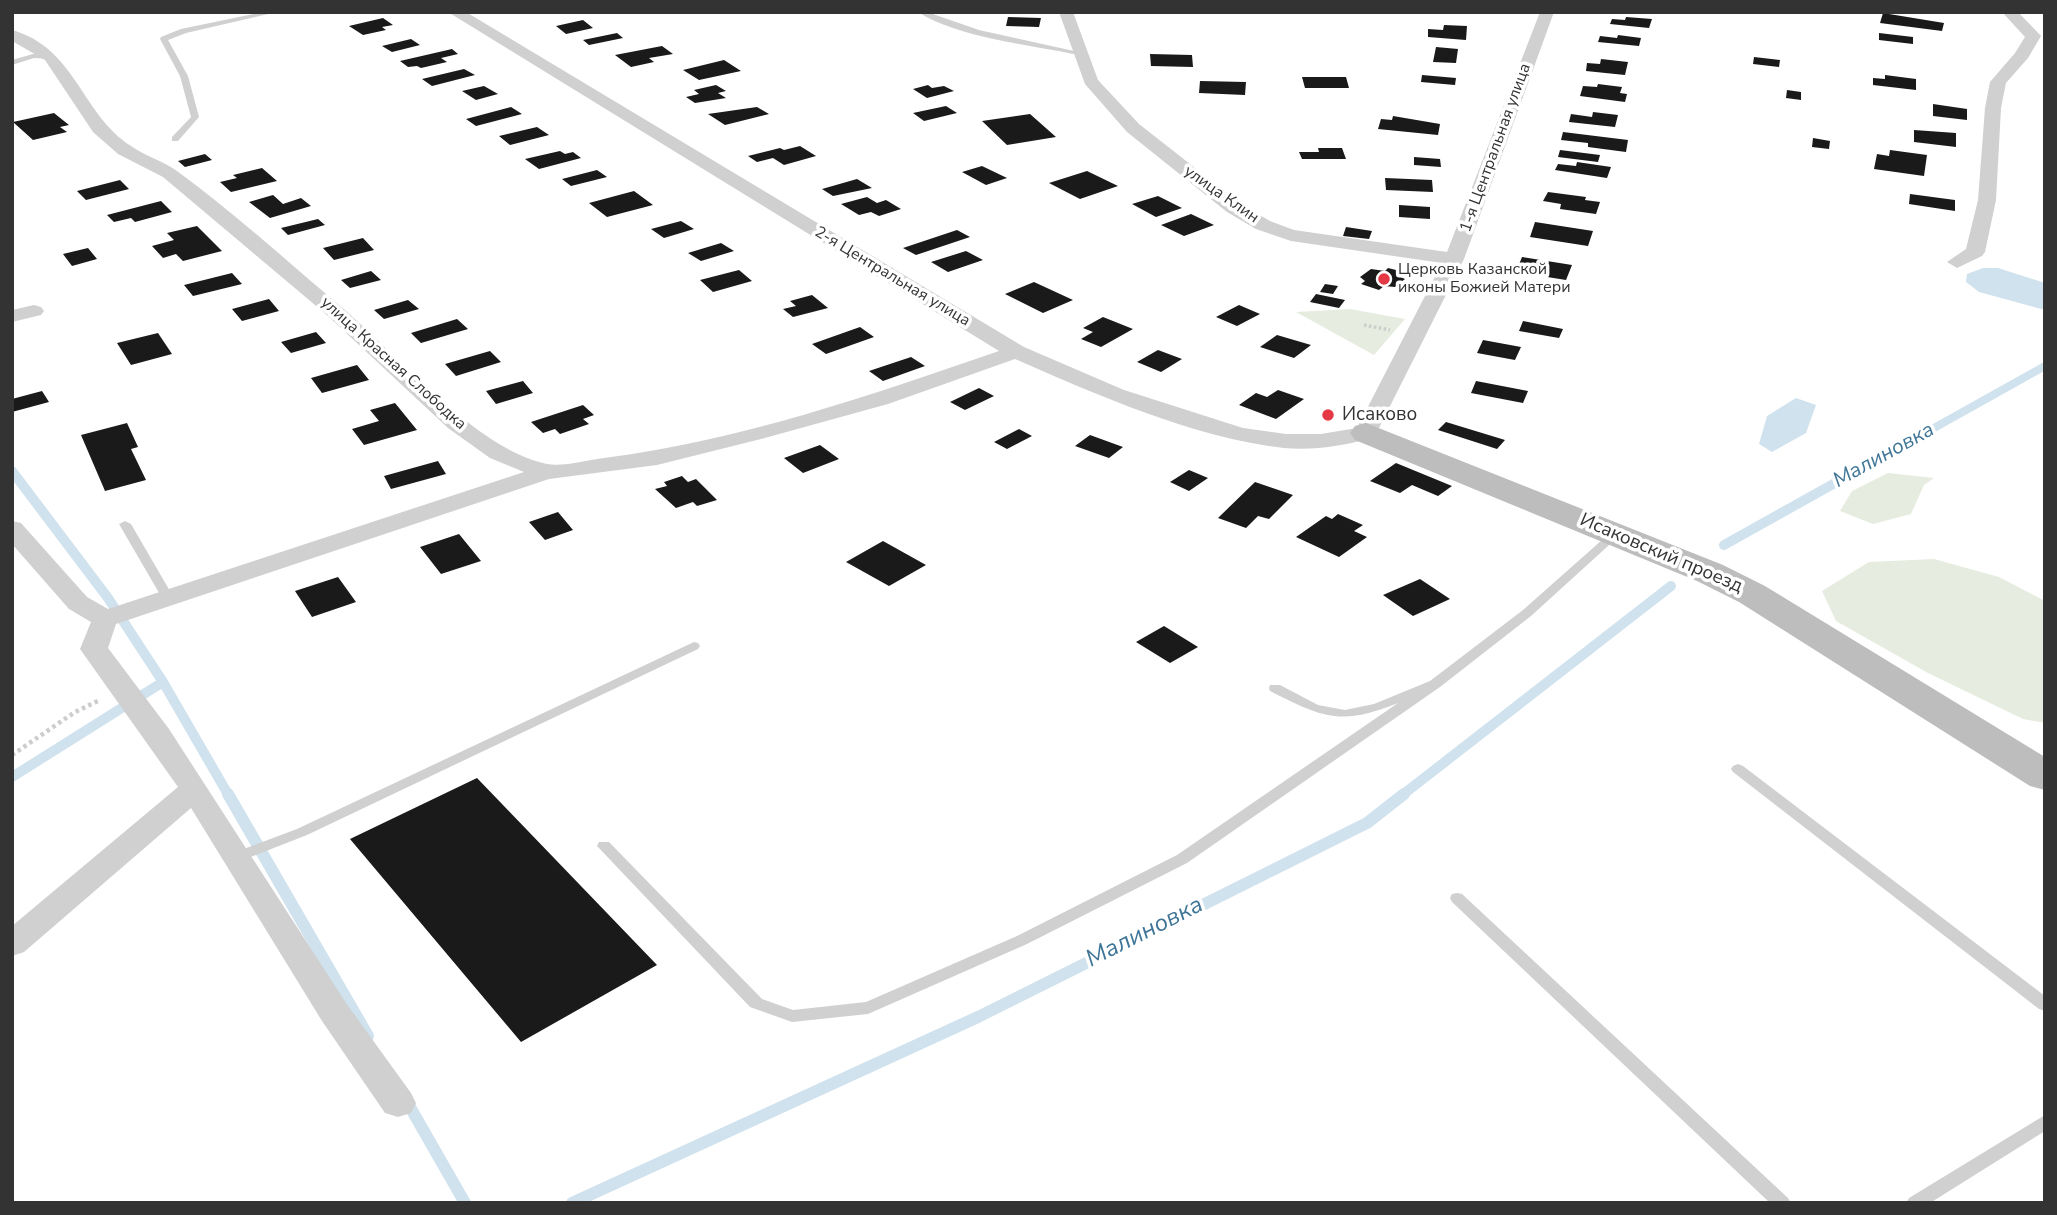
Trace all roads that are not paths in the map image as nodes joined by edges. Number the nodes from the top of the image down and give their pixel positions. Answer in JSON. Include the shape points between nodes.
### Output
{"nodes":[{"id":1,"x":274,"y":12,"type":"edge"},
{"id":2,"x":455,"y":12,"type":"edge"},
{"id":3,"x":921,"y":12,"type":"edge"},
{"id":4,"x":1066,"y":12,"type":"edge"},
{"id":5,"x":1547,"y":12,"type":"edge"},
{"id":6,"x":2009,"y":12,"type":"edge"},
{"id":7,"x":12,"y":35,"type":"edge"},
{"id":8,"x":1079,"y":53,"type":"junction"},
{"id":9,"x":51,"y":57,"type":"junction"},
{"id":10,"x":12,"y":64,"type":"edge"},
{"id":11,"x":175,"y":139,"type":"dead end"},
{"id":12,"x":1454,"y":260,"type":"junction"},
{"id":13,"x":1957,"y":262,"type":"dead end"},
{"id":14,"x":33,"y":311,"type":"dead end"},
{"id":15,"x":12,"y":316,"type":"edge"},
{"id":16,"x":1016,"y":352,"type":"junction"},
{"id":17,"x":1366,"y":433,"type":"junction"},
{"id":18,"x":546,"y":472,"type":"junction"},
{"id":19,"x":125,"y":524,"type":"dead end"},
{"id":20,"x":12,"y":528,"type":"edge"},
{"id":21,"x":1615,"y":534,"type":"junction"},
{"id":22,"x":168,"y":598,"type":"junction"},
{"id":23,"x":105,"y":619,"type":"junction"},
{"id":24,"x":694,"y":646,"type":"dead end"},
{"id":25,"x":1435,"y":684,"type":"junction"},
{"id":26,"x":1275,"y":688,"type":"dead end"},
{"id":27,"x":1738,"y":769,"type":"dead end"},
{"id":28,"x":2045,"y":776,"type":"edge"},
{"id":29,"x":194,"y":790,"type":"junction"},
{"id":30,"x":604,"y":846,"type":"dead end"},
{"id":31,"x":238,"y":857,"type":"junction"},
{"id":32,"x":1457,"y":898,"type":"dead end"},
{"id":33,"x":12,"y":944,"type":"edge"},
{"id":34,"x":2045,"y":1005,"type":"edge"},
{"id":35,"x":398,"y":1103,"type":"dead end"},
{"id":36,"x":2045,"y":1122,"type":"edge"},
{"id":37,"x":1782,"y":1203,"type":"edge"},
{"id":38,"x":1915,"y":1203,"type":"edge"}],
"edges":[{"from":1,"to":11,"type":"lane","via":[[164,39],[177,58],[195,117]]},
{"from":2,"to":16,"type":"street","name":"2-я Центральная улица"},
{"from":3,"to":8,"type":"lane","via":[[969,29]]},
{"from":4,"to":8,"type":"street","name":"улица Клин"},
{"from":5,"to":12,"type":"street","name":"1-я Центральная улица"},
{"from":6,"to":13,"type":"street","via":[[2033,36],[1998,82],[1984,213],[1975,252]]},
{"from":7,"to":9,"type":"street","name":"улица Красная Слободка"},
{"from":8,"to":12,"type":"street","name":"улица Клин","via":[[1091,80],[1133,128],[1234,208],[1263,225],[1321,241]]},
{"from":9,"to":10,"type":"lane","via":[[33,56]]},
{"from":9,"to":18,"type":"street","name":"улица Красная Слободка","via":[[99,128],[124,150],[169,173],[335,312],[456,423],[498,453]]},
{"from":12,"to":17,"type":"street","name":"1-я Центральная улица"},
{"from":14,"to":15,"type":"street"},
{"from":16,"to":17,"type":"street","name":"2-я Центральная улица","via":[[1116,396],[1240,434],[1309,441]]},
{"from":16,"to":18,"type":"street","name":"улица Красная Слободка","via":[[880,399],[753,434],[657,458]]},
{"from":17,"to":21,"type":"street","name":"Исаковский проезд"},
{"from":18,"to":22,"type":"street"},
{"from":19,"to":22,"type":"lane"},
{"from":20,"to":23,"type":"street","via":[[78,603]]},
{"from":21,"to":25,"type":"lane","via":[[1527,613]]},
{"from":21,"to":28,"type":"street","name":"Исаковский проезд","via":[[1752,594]]},
{"from":22,"to":23,"type":"street"},
{"from":23,"to":29,"type":"street","via":[[94,649],[127,688]]},
{"from":24,"to":31,"type":"lane","via":[[302,832]]},
{"from":25,"to":26,"type":"lane","via":[[1345,714],[1314,708]]},
{"from":25,"to":30,"type":"lane","via":[[1182,859],[1022,940],[868,1008],[792,1016],[756,1003]]},
{"from":27,"to":34,"type":"lane"},
{"from":29,"to":31,"type":"street"},
{"from":29,"to":33,"type":"street"},
{"from":31,"to":35,"type":"street","via":[[334,1013]]},
{"from":32,"to":37,"type":"lane"},
{"from":36,"to":38,"type":"lane"}]}
